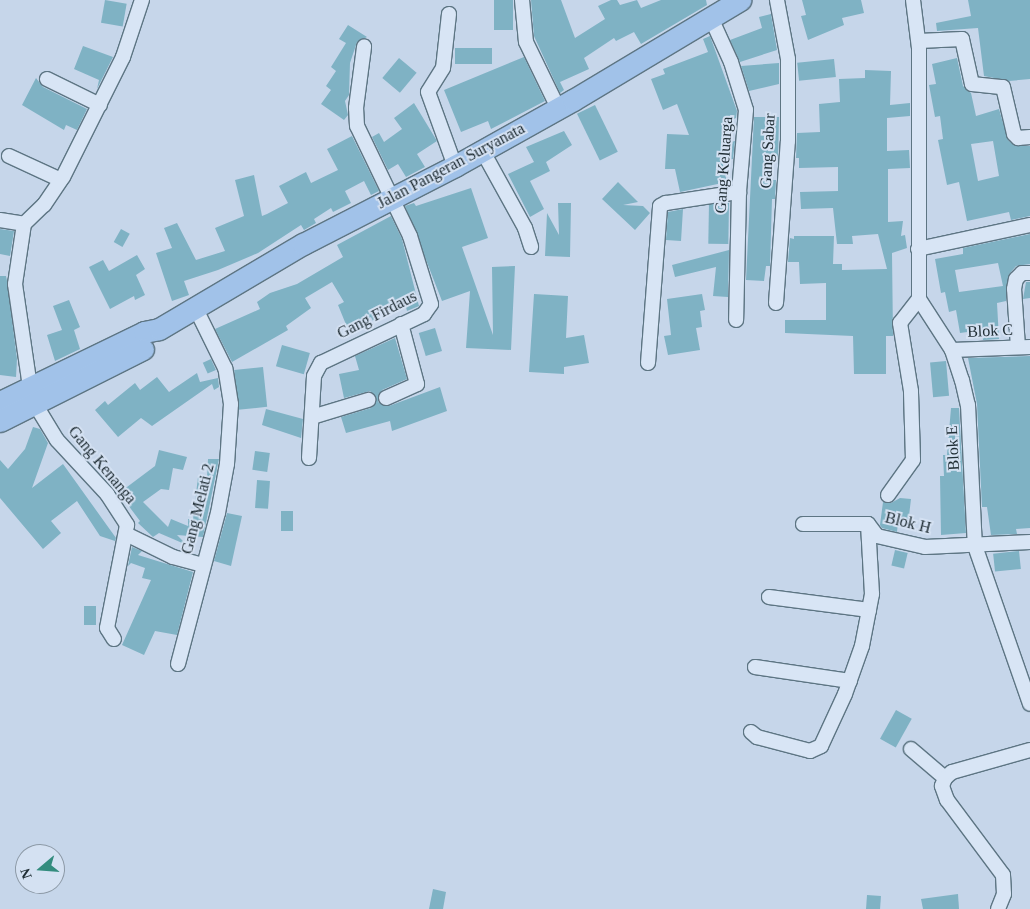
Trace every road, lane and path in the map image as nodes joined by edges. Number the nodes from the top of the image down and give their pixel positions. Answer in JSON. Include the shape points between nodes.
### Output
{"nodes":[{"id":1,"x":142,"y":0,"type":"edge"},
{"id":2,"x":522,"y":0,"type":"edge"},
{"id":3,"x":740,"y":0,"type":"edge"},
{"id":4,"x":777,"y":0,"type":"edge"},
{"id":5,"x":914,"y":0,"type":"edge"},
{"id":6,"x":449,"y":14,"type":"dead end"},
{"id":7,"x":711,"y":18,"type":"junction"},
{"id":8,"x":919,"y":40,"type":"junction"},
{"id":9,"x":364,"y":48,"type":"dead end"},
{"id":10,"x":47,"y":79,"type":"dead end"},
{"id":11,"x":100,"y":105,"type":"junction"},
{"id":12,"x":558,"y":108,"type":"junction"},
{"id":13,"x":1030,"y":137,"type":"edge"},
{"id":14,"x":482,"y":150,"type":"junction"},
{"id":15,"x":8,"y":156,"type":"dead end"},
{"id":16,"x":455,"y":166,"type":"junction"},
{"id":17,"x":61,"y":180,"type":"junction"},
{"id":18,"x":738,"y":192,"type":"junction"},
{"id":19,"x":393,"y":197,"type":"junction"},
{"id":20,"x":0,"y":220,"type":"edge"},
{"id":21,"x":24,"y":224,"type":"junction"},
{"id":22,"x":1030,"y":225,"type":"edge"},
{"id":23,"x":531,"y":247,"type":"dead end"},
{"id":24,"x":918,"y":249,"type":"junction"},
{"id":25,"x":1030,"y":272,"type":"edge"},
{"id":26,"x":919,"y":299,"type":"junction"},
{"id":27,"x":776,"y":304,"type":"dead end"},
{"id":28,"x":195,"y":307,"type":"junction"},
{"id":29,"x":736,"y":320,"type":"dead end"},
{"id":30,"x":401,"y":324,"type":"junction"},
{"id":31,"x":1024,"y":347,"type":"edge"},
{"id":32,"x":952,"y":350,"type":"junction"},
{"id":33,"x":648,"y":363,"type":"dead end"},
{"id":34,"x":32,"y":395,"type":"junction"},
{"id":35,"x":386,"y":398,"type":"dead end"},
{"id":36,"x":368,"y":400,"type":"dead end"},
{"id":37,"x":4,"y":406,"type":"edge"},
{"id":38,"x":312,"y":417,"type":"junction"},
{"id":39,"x":309,"y":458,"type":"dead end"},
{"id":40,"x":888,"y":495,"type":"dead end"},
{"id":41,"x":803,"y":524,"type":"dead end"},
{"id":42,"x":868,"y":524,"type":"junction"},
{"id":43,"x":126,"y":534,"type":"junction"},
{"id":44,"x":1030,"y":542,"type":"edge"},
{"id":45,"x":975,"y":546,"type":"junction"},
{"id":46,"x":202,"y":565,"type":"junction"},
{"id":47,"x":769,"y":597,"type":"dead end"},
{"id":48,"x":869,"y":610,"type":"junction"},
{"id":49,"x":114,"y":639,"type":"dead end"},
{"id":50,"x":178,"y":664,"type":"dead end"},
{"id":51,"x":755,"y":667,"type":"dead end"},
{"id":52,"x":850,"y":681,"type":"junction"},
{"id":53,"x":1030,"y":704,"type":"edge"},
{"id":54,"x":751,"y":732,"type":"dead end"},
{"id":55,"x":911,"y":749,"type":"dead end"},
{"id":56,"x":1030,"y":750,"type":"edge"},
{"id":57,"x":945,"y":778,"type":"junction"},
{"id":58,"x":998,"y":909,"type":"edge"}],
"edges":[{"from":1,"to":11,"type":"street","via":[[123,57]]},
{"from":2,"to":12,"type":"street","via":[[528,49]]},
{"from":3,"to":7,"type":"main road","name":"Jalan Pangeran Suryanata"},
{"from":4,"to":27,"type":"street","name":"Gang Sabar","via":[[788,60],[788,141]]},
{"from":5,"to":8,"type":"street"},
{"from":6,"to":16,"type":"street","via":[[443,68],[428,92]]},
{"from":7,"to":12,"type":"main road","name":"Jalan Pangeran Suryanata"},
{"from":7,"to":18,"type":"street","name":"Gang Keluarga","via":[[731,62],[746,110]]},
{"from":8,"to":13,"type":"street","via":[[962,39],[972,84],[1003,87],[1014,134],[1018,138]]},
{"from":8,"to":24,"type":"street"},
{"from":9,"to":19,"type":"street","via":[[356,108],[357,126]]},
{"from":10,"to":11,"type":"street"},
{"from":11,"to":17,"type":"street"},
{"from":12,"to":14,"type":"main road","name":"Jalan Pangeran Suryanata"},
{"from":14,"to":16,"type":"main road","name":"Jalan Pangeran Suryanata"},
{"from":14,"to":23,"type":"street","via":[[525,228]]},
{"from":15,"to":17,"type":"street"},
{"from":16,"to":19,"type":"main road","name":"Jalan Pangeran Suryanata"},
{"from":17,"to":21,"type":"street","via":[[41,209]]},
{"from":18,"to":29,"type":"street","name":"Gang Keluarga"},
{"from":18,"to":33,"type":"street","via":[[666,202],[660,206]]},
{"from":19,"to":28,"type":"main road","name":"Jalan Pangeran Suryanata","via":[[303,244]]},
{"from":19,"to":30,"type":"street","name":"Gang Firdaus","via":[[431,298],[428,311]]},
{"from":20,"to":21,"type":"street"},
{"from":21,"to":34,"type":"street","via":[[15,284]]},
{"from":22,"to":24,"type":"street"},
{"from":24,"to":26,"type":"street"},
{"from":25,"to":31,"type":"street","via":[[1022,273],[1016,279],[1014,289]]},
{"from":26,"to":32,"type":"street","name":"Blok E"},
{"from":26,"to":40,"type":"street","via":[[900,323],[911,390],[913,460]]},
{"from":28,"to":34,"type":"main road","name":"Jalan Pangeran Suryanata"},
{"from":28,"to":46,"type":"street","name":"Gang Melati 2","via":[[225,368],[231,404],[227,464],[218,513]]},
{"from":30,"to":35,"type":"street","via":[[417,384]]},
{"from":30,"to":38,"type":"street","name":"Gang Firdaus","via":[[321,363],[314,376]]},
{"from":31,"to":32,"type":"street","name":"Blok C"},
{"from":32,"to":45,"type":"street","name":"Blok E","via":[[968,405]]},
{"from":34,"to":37,"type":"main road","name":"Jalan Pangeran Suryanata"},
{"from":34,"to":43,"type":"street","name":"Gang Kenanga","via":[[57,440],[121,513],[127,525]]},
{"from":36,"to":38,"type":"street"},
{"from":38,"to":39,"type":"street","name":"Gang Firdaus"},
{"from":41,"to":42,"type":"street"},
{"from":42,"to":45,"type":"street","name":"Blok H","via":[[877,536],[925,547]]},
{"from":42,"to":48,"type":"street","via":[[872,594]]},
{"from":43,"to":46,"type":"street","via":[[173,557]]},
{"from":43,"to":49,"type":"street","name":"Gang Kenanga","via":[[107,628]]},
{"from":44,"to":45,"type":"street","name":"Blok H"},
{"from":45,"to":53,"type":"street","name":"Blok E"},
{"from":46,"to":50,"type":"street","name":"Gang Melati 2"},
{"from":47,"to":48,"type":"street"},
{"from":48,"to":52,"type":"street","via":[[862,646]]},
{"from":51,"to":52,"type":"street"},
{"from":52,"to":54,"type":"street","via":[[820,746],[815,750],[757,737]]},
{"from":55,"to":57,"type":"street"},
{"from":56,"to":57,"type":"street","via":[[952,772]]},
{"from":57,"to":58,"type":"street","via":[[942,786],[947,800],[1003,875],[1004,894]]}]}
